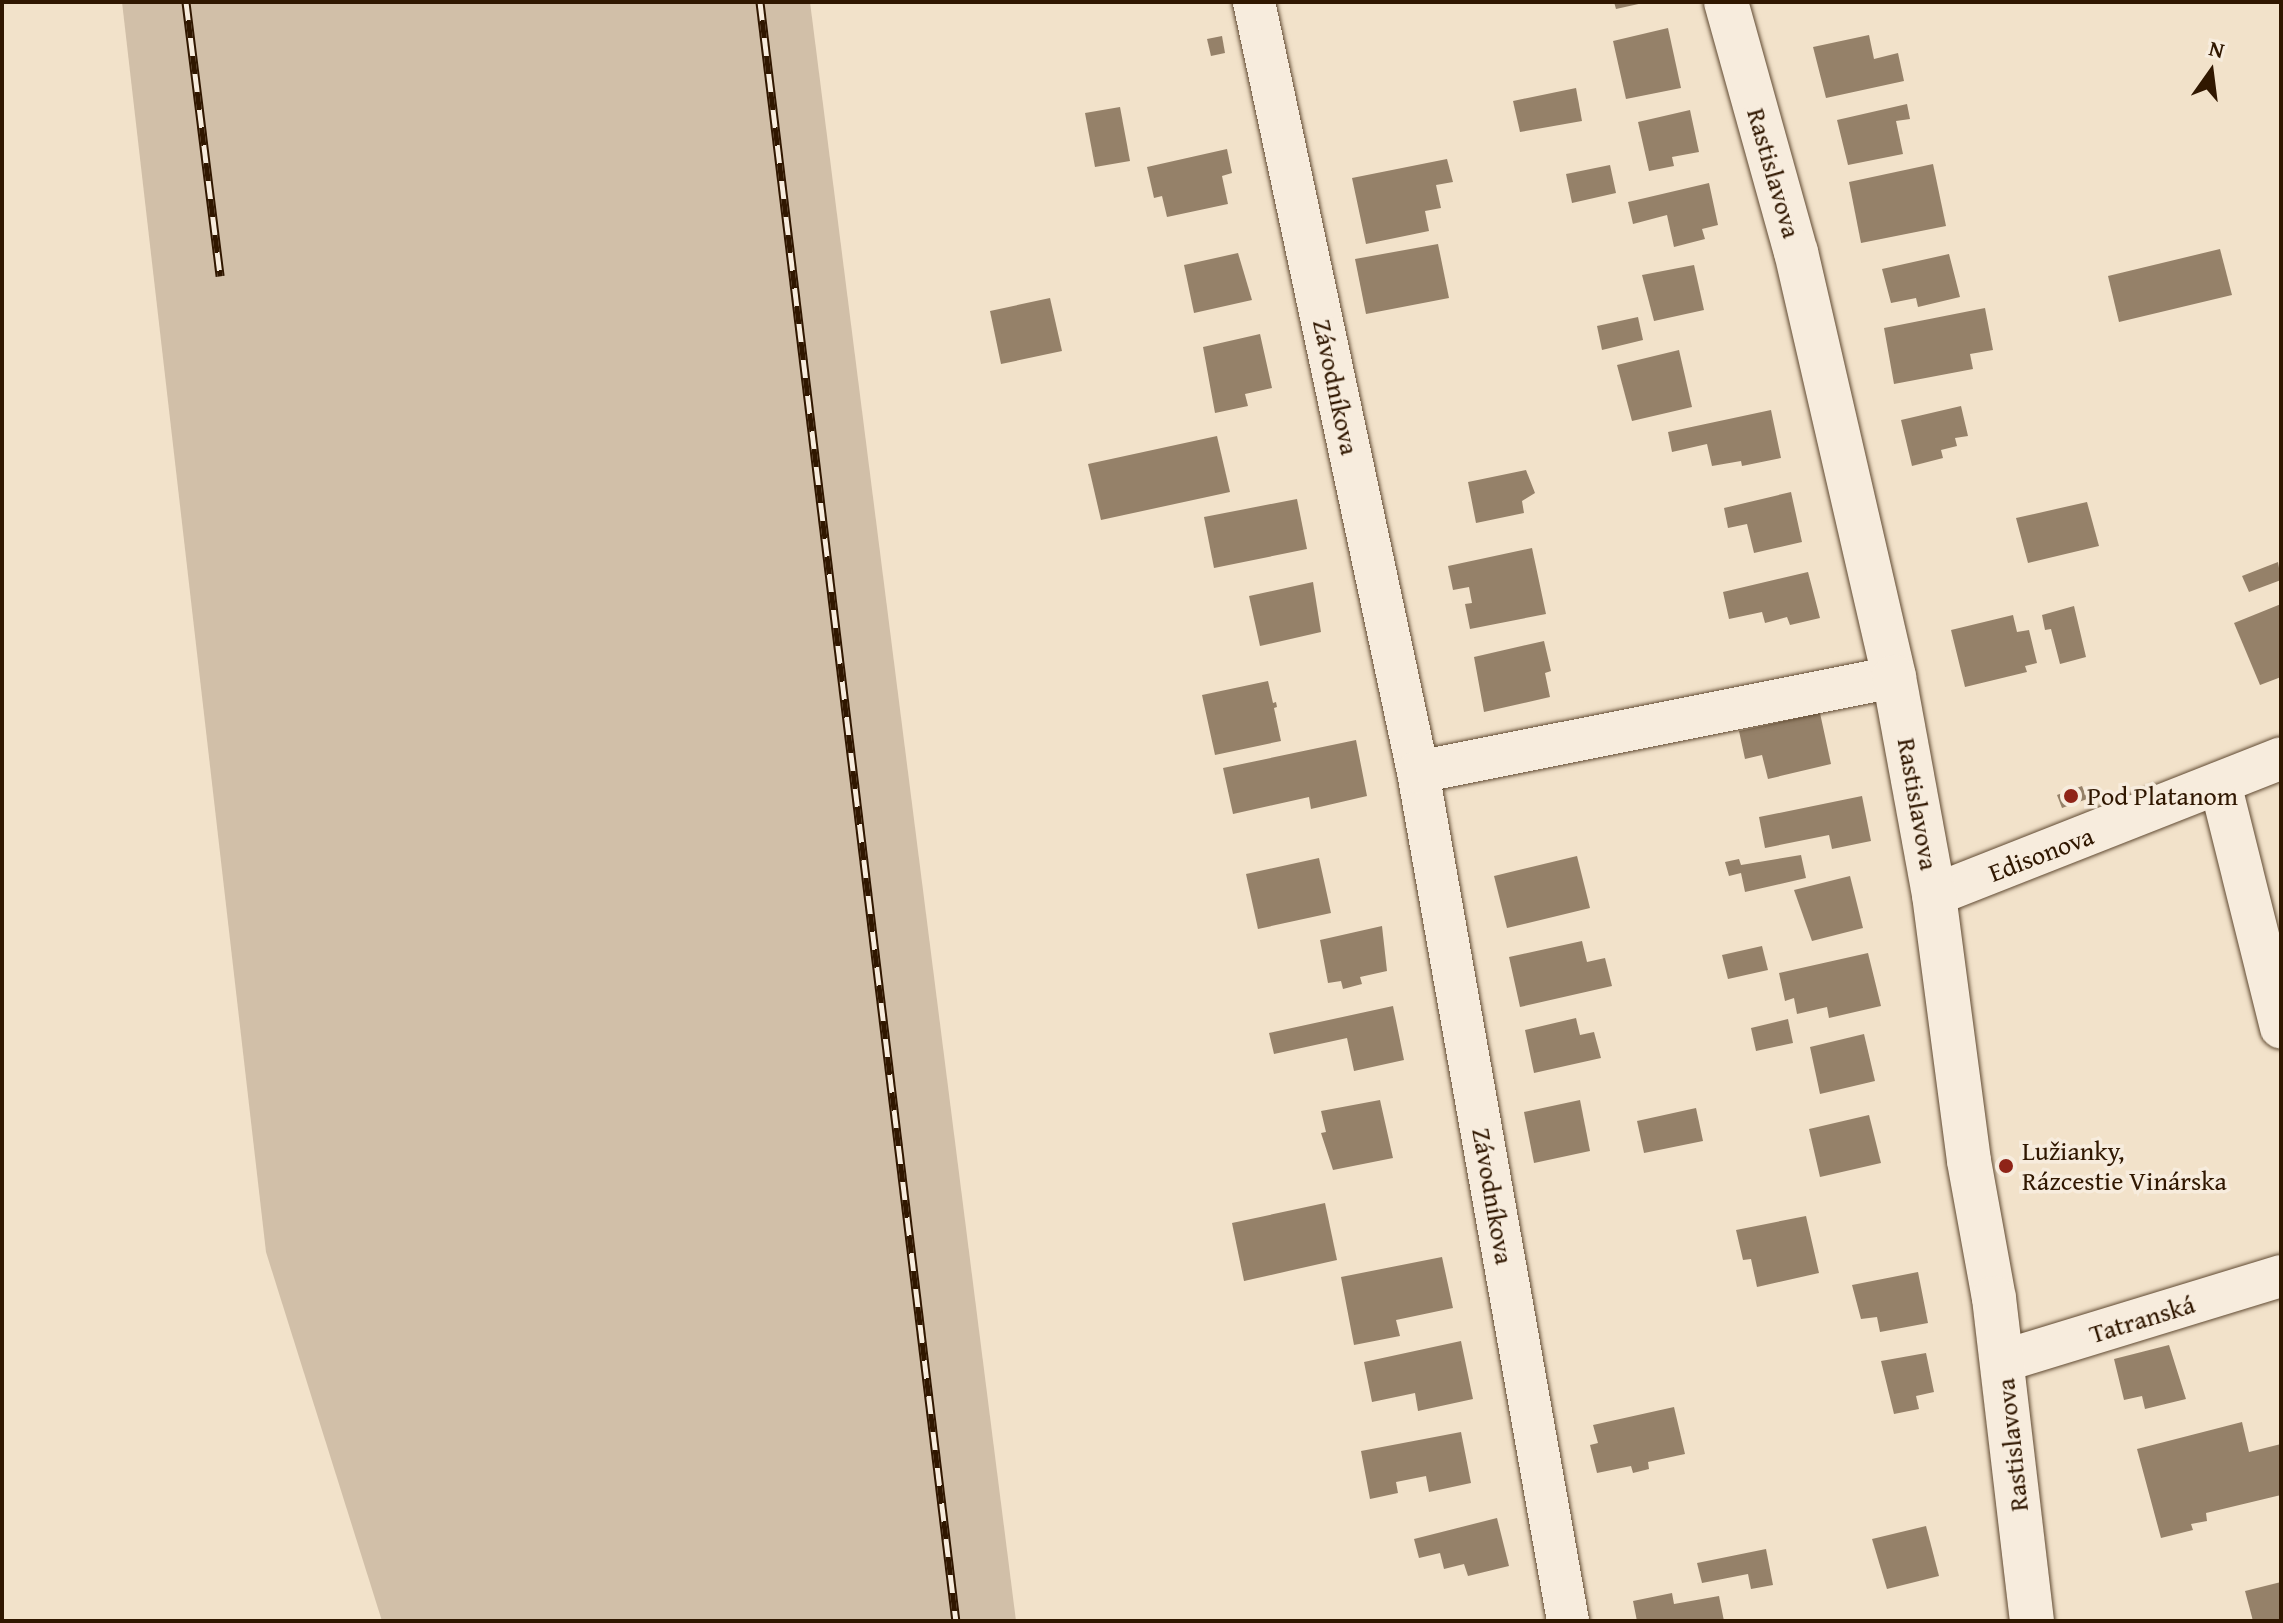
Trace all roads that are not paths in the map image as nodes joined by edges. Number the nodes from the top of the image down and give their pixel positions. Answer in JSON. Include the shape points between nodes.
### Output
{"nodes":[{"id":1,"x":1254,"y":2,"type":"edge"},
{"id":2,"x":1726,"y":2,"type":"edge"},
{"id":3,"x":1894,"y":677,"type":"junction"},
{"id":4,"x":2281,"y":758,"type":"edge"},
{"id":5,"x":1418,"y":772,"type":"junction"},
{"id":6,"x":2220,"y":783,"type":"junction"},
{"id":7,"x":1934,"y":895,"type":"junction"},
{"id":8,"x":2281,"y":1028,"type":"edge"},
{"id":9,"x":2281,"y":1276,"type":"edge"},
{"id":10,"x":2003,"y":1361,"type":"junction"},
{"id":11,"x":1568,"y":1621,"type":"edge"},
{"id":12,"x":2032,"y":1621,"type":"edge"}],
"edges":[{"from":1,"to":5,"type":"street","name":"Závodníkova"},
{"from":2,"to":3,"type":"street","name":"Rastislavova","via":[[1796,252]]},
{"from":3,"to":5,"type":"street"},
{"from":3,"to":7,"type":"street","name":"Rastislavova"},
{"from":4,"to":6,"type":"street","name":"Edisonova"},
{"from":5,"to":11,"type":"street","name":"Závodníkova"},
{"from":6,"to":7,"type":"street","name":"Edisonova"},
{"from":6,"to":8,"type":"street"},
{"from":7,"to":10,"type":"street","name":"Rastislavova","via":[[1969,1161]]},
{"from":9,"to":10,"type":"street","name":"Tatranská"},
{"from":10,"to":12,"type":"street","name":"Rastislavova"}]}
